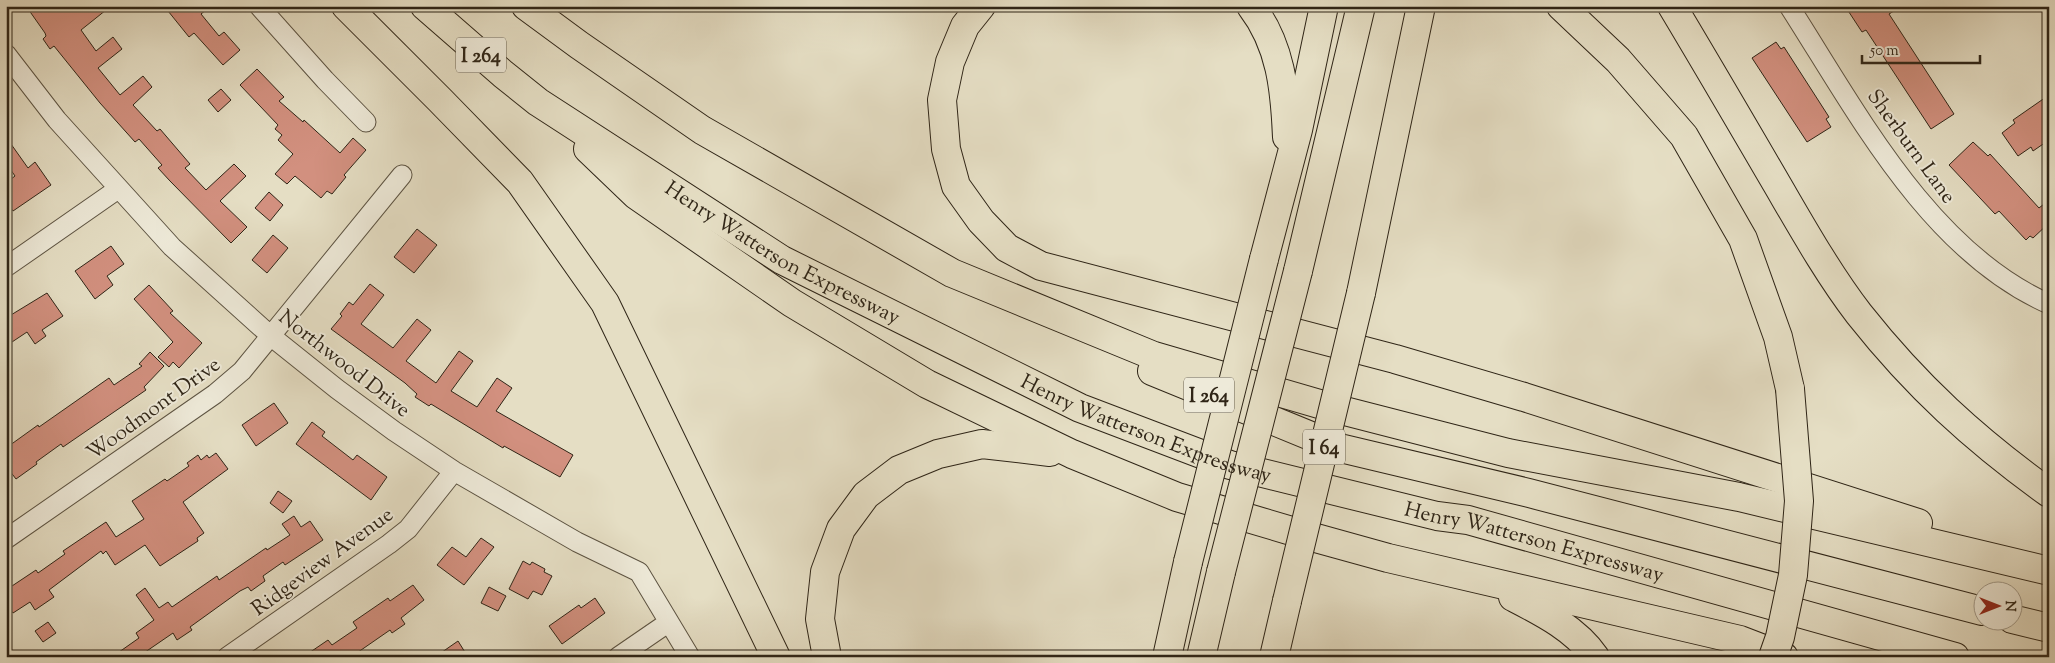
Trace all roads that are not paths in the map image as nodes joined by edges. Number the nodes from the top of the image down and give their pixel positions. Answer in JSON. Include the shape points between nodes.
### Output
{"nodes":[{"id":1,"x":259,"y":6,"type":"edge"},
{"id":2,"x":346,"y":6,"type":"edge"},
{"id":3,"x":425,"y":6,"type":"edge"},
{"id":4,"x":510,"y":6,"type":"edge"},
{"id":5,"x":526,"y":6,"type":"edge"},
{"id":6,"x":981,"y":6,"type":"edge"},
{"id":7,"x":1251,"y":6,"type":"edge"},
{"id":8,"x":1324,"y":6,"type":"edge"},
{"id":9,"x":1361,"y":6,"type":"edge"},
{"id":10,"x":1421,"y":6,"type":"edge"},
{"id":11,"x":1561,"y":6,"type":"edge"},
{"id":12,"x":1672,"y":6,"type":"edge"},
{"id":13,"x":1789,"y":6,"type":"edge"},
{"id":14,"x":6,"y":54,"type":"edge"},
{"id":15,"x":538,"y":102,"type":"junction"},
{"id":16,"x":366,"y":122,"type":"dead end"},
{"id":17,"x":1288,"y":167,"type":"junction"},
{"id":18,"x":402,"y":176,"type":"dead end"},
{"id":19,"x":118,"y":189,"type":"junction"},
{"id":20,"x":6,"y":267,"type":"edge"},
{"id":21,"x":2049,"y":304,"type":"edge"},
{"id":22,"x":272,"y":337,"type":"junction"},
{"id":23,"x":1072,"y":454,"type":"junction"},
{"id":24,"x":454,"y":471,"type":"junction"},
{"id":25,"x":2049,"y":493,"type":"edge"},
{"id":26,"x":6,"y":539,"type":"edge"},
{"id":27,"x":2049,"y":570,"type":"edge"},
{"id":28,"x":1478,"y":578,"type":"junction"},
{"id":29,"x":1288,"y":602,"type":"junction"},
{"id":30,"x":1972,"y":608,"type":"edge"},
{"id":31,"x":2022,"y":621,"type":"edge"},
{"id":32,"x":669,"y":622,"type":"junction"},
{"id":33,"x":2049,"y":628,"type":"edge"},
{"id":34,"x":1166,"y":651,"type":"edge"},
{"id":35,"x":1950,"y":656,"type":"edge"},
{"id":36,"x":228,"y":657,"type":"edge"},
{"id":37,"x":618,"y":657,"type":"edge"},
{"id":38,"x":690,"y":657,"type":"edge"},
{"id":39,"x":776,"y":657,"type":"edge"},
{"id":40,"x":827,"y":657,"type":"edge"},
{"id":41,"x":1201,"y":657,"type":"edge"},
{"id":42,"x":1274,"y":657,"type":"edge"},
{"id":43,"x":1288,"y":657,"type":"edge"},
{"id":44,"x":1595,"y":657,"type":"edge"},
{"id":45,"x":1773,"y":657,"type":"edge"},
{"id":46,"x":1784,"y":657,"type":"edge"}],
"edges":[{"from":1,"to":16,"type":"street"},
{"from":2,"to":39,"type":"highway","via":[[520,182],[605,303]]},
{"from":3,"to":15,"type":"highway","name":"Henry Watterson Expressway","number":"I 264"},
{"from":4,"to":30,"type":"highway","name":"Henry Watterson Expressway","number":"I 264","via":[[578,62],[670,127],[845,232],[1071,339],[1340,448],[1529,493]]},
{"from":5,"to":27,"type":"highway","via":[[702,130],[952,273],[1154,356],[1333,408],[1508,453],[1738,497]]},
{"from":6,"to":27,"type":"highway","via":[[965,26],[950,62],[942,100],[946,149],[956,186],[981,221],[1007,248],[1042,266],[1395,359],[1524,397],[1918,523]]},
{"from":7,"to":17,"type":"highway","via":[[1278,58],[1285,95]]},
{"from":8,"to":17,"type":"highway"},
{"from":9,"to":41,"type":"highway","bridge":true},
{"from":10,"to":29,"type":"highway","number":"I 64","bridge":true,"via":[[1361,294]]},
{"from":11,"to":45,"type":"highway","bridge":true,"via":[[1618,60],[1684,136],[1743,238],[1778,337],[1790,389],[1799,501],[1793,575]]},
{"from":12,"to":25,"type":"highway","via":[[1809,238],[1858,312],[1902,365],[1953,417],[2004,461]]},
{"from":13,"to":21,"type":"street","name":"Sherburn Lane","via":[[1907,186],[1951,235],[1994,272]]},
{"from":14,"to":19,"type":"street","name":"Northwood Drive","via":[[57,120]]},
{"from":15,"to":23,"type":"highway","via":[[636,195],[792,302],[927,384]]},
{"from":15,"to":35,"type":"highway","name":"Henry Watterson Expressway","number":"I 264","via":[[782,260],[1080,408],[1230,464],[1436,516],[1468,520]]},
{"from":17,"to":34,"type":"highway","bridge":true},
{"from":18,"to":22,"type":"street","name":"Woodmont Drive"},
{"from":19,"to":20,"type":"street"},
{"from":19,"to":22,"type":"street","name":"Northwood Drive","via":[[172,246]]},
{"from":22,"to":24,"type":"street","name":"Northwood Drive","via":[[394,431]]},
{"from":22,"to":26,"type":"street","name":"Woodmont Drive","via":[[242,371],[214,394]]},
{"from":23,"to":28,"type":"highway","via":[[1177,497],[1388,558]]},
{"from":23,"to":40,"type":"highway","via":[[982,444],[938,454],[899,470],[866,495],[841,529],[825,572],[820,619]]},
{"from":24,"to":32,"type":"street","name":"Northwood Drive","via":[[576,542],[639,572]]},
{"from":24,"to":36,"type":"street","name":"Ridgeview Avenue","via":[[408,529]]},
{"from":28,"to":44,"type":"highway","via":[[1548,615],[1588,646]]},
{"from":28,"to":46,"type":"highway","via":[[1740,640]]},
{"from":29,"to":42,"type":"highway","number":"I 64"},
{"from":29,"to":43,"type":"highway"},
{"from":31,"to":33,"type":"highway"},
{"from":32,"to":37,"type":"street"},
{"from":32,"to":38,"type":"street","name":"Northwood Drive"}]}
